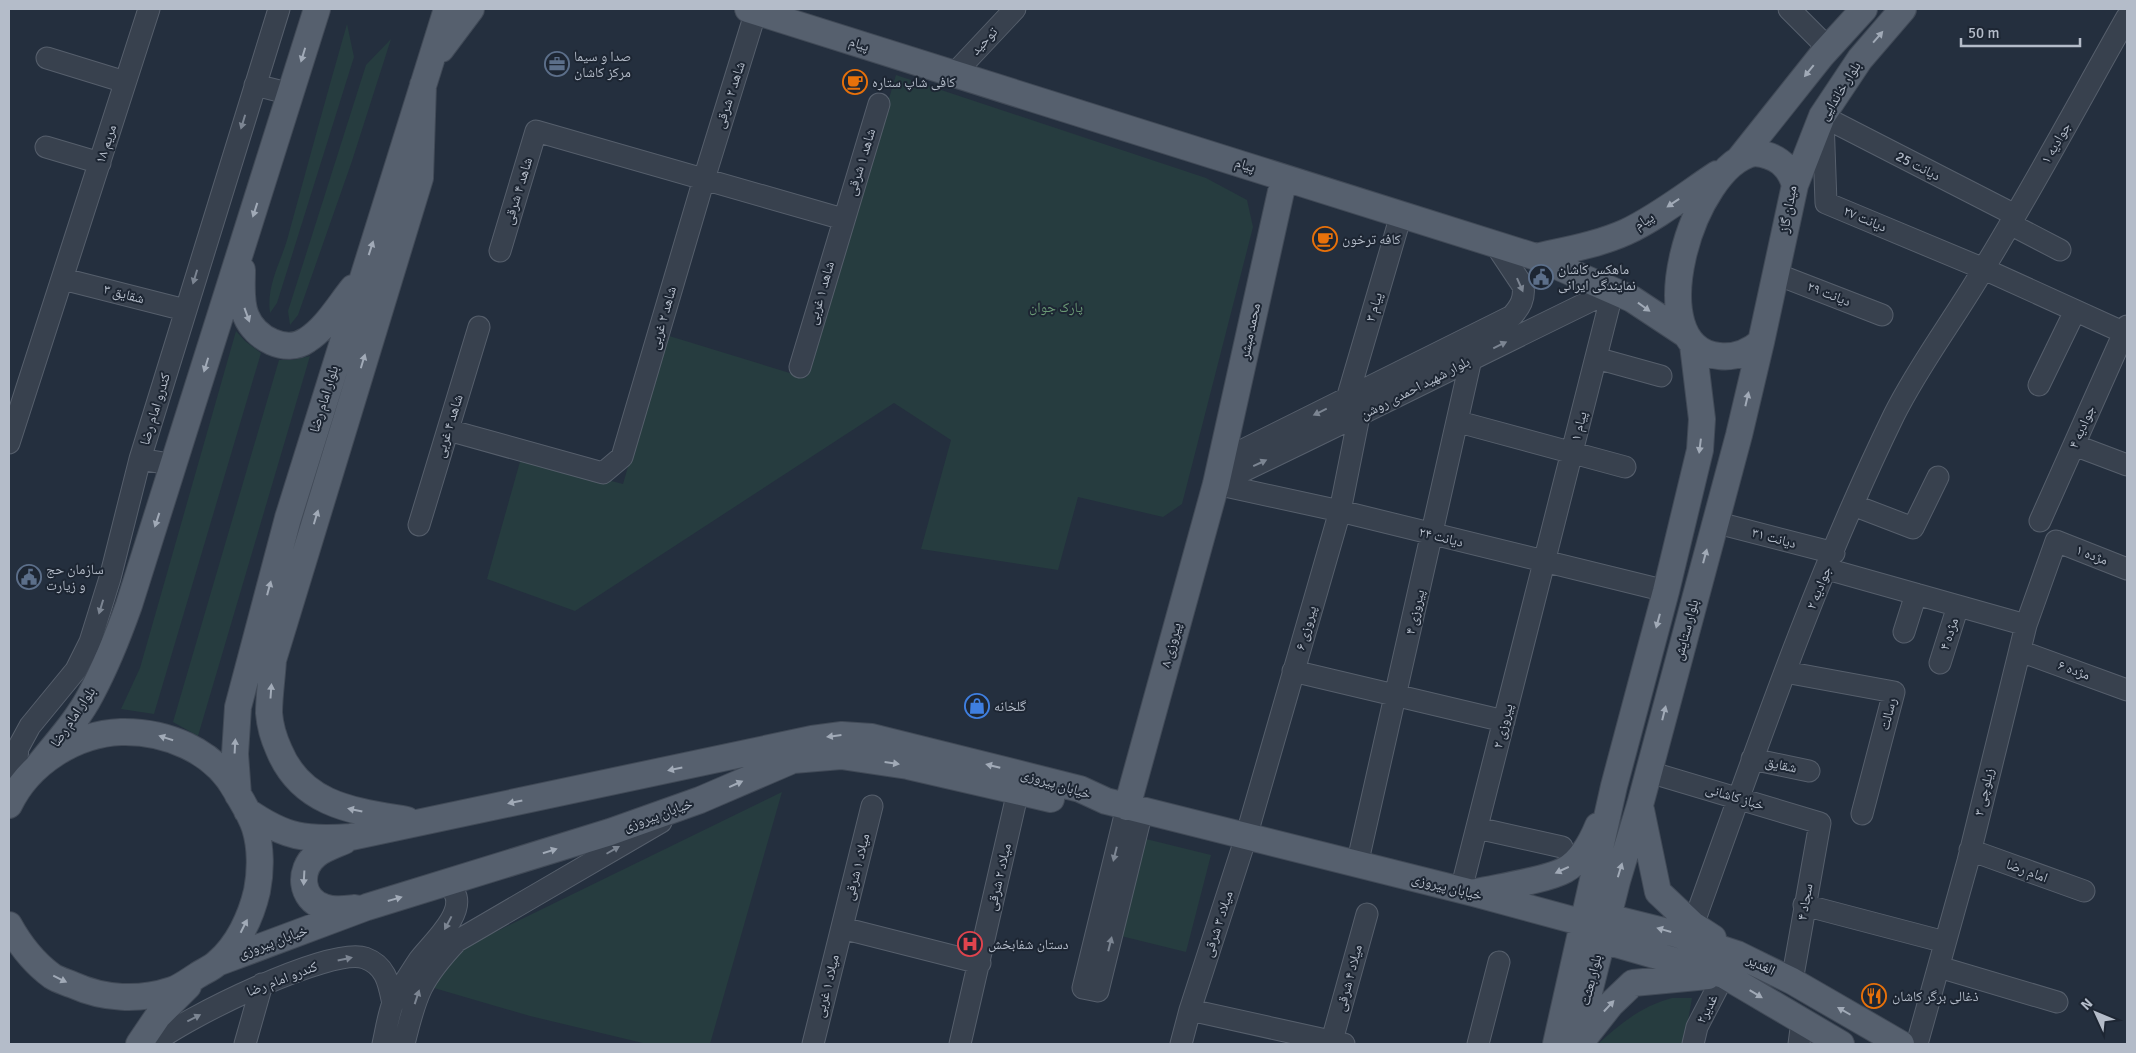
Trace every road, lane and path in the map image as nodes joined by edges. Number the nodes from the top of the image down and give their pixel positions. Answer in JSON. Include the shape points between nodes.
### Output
{"nodes":[{"id":1,"x":149,"y":9,"type":"edge"},
{"id":2,"x":278,"y":9,"type":"edge"},
{"id":3,"x":317,"y":9,"type":"edge"},
{"id":4,"x":447,"y":9,"type":"edge"},
{"id":5,"x":471,"y":9,"type":"edge"},
{"id":6,"x":1015,"y":9,"type":"edge"},
{"id":7,"x":1789,"y":9,"type":"edge"},
{"id":8,"x":1863,"y":9,"type":"edge"},
{"id":9,"x":1903,"y":9,"type":"edge"},
{"id":10,"x":752,"y":10,"type":"edge"},
{"id":11,"x":2127,"y":17,"type":"edge"},
{"id":12,"x":1828,"y":48,"type":"junction"},
{"id":13,"x":47,"y":58,"type":"dead end"},
{"id":14,"x":426,"y":74,"type":"junction"},
{"id":15,"x":954,"y":74,"type":"junction"},
{"id":16,"x":125,"y":82,"type":"junction"},
{"id":17,"x":255,"y":85,"type":"junction"},
{"id":18,"x":291,"y":94,"type":"junction"},
{"id":19,"x":879,"y":104,"type":"dead end"},
{"id":20,"x":1822,"y":116,"type":"junction"},
{"id":21,"x":46,"y":147,"type":"dead end"},
{"id":22,"x":1734,"y":162,"type":"junction"},
{"id":23,"x":100,"y":163,"type":"junction"},
{"id":24,"x":1284,"y":178,"type":"junction"},
{"id":25,"x":704,"y":179,"type":"junction"},
{"id":26,"x":1795,"y":185,"type":"junction"},
{"id":27,"x":1401,"y":215,"type":"junction"},
{"id":28,"x":843,"y":219,"type":"junction"},
{"id":29,"x":2012,"y":220,"type":"junction"},
{"id":30,"x":1495,"y":244,"type":"junction"},
{"id":31,"x":242,"y":249,"type":"junction"},
{"id":32,"x":2060,"y":250,"type":"dead end"},
{"id":33,"x":500,"y":251,"type":"dead end"},
{"id":34,"x":1536,"y":257,"type":"junction"},
{"id":35,"x":1984,"y":270,"type":"junction"},
{"id":36,"x":1776,"y":274,"type":"junction"},
{"id":37,"x":362,"y":277,"type":"junction"},
{"id":38,"x":63,"y":279,"type":"junction"},
{"id":39,"x":1613,"y":290,"type":"junction"},
{"id":40,"x":185,"y":310,"type":"junction"},
{"id":41,"x":2075,"y":311,"type":"junction"},
{"id":42,"x":1882,"y":315,"type":"dead end"},
{"id":43,"x":479,"y":327,"type":"dead end"},
{"id":44,"x":2126,"y":331,"type":"edge"},
{"id":45,"x":1689,"y":340,"type":"junction"},
{"id":46,"x":1761,"y":342,"type":"junction"},
{"id":47,"x":1596,"y":358,"type":"junction"},
{"id":48,"x":1471,"y":359,"type":"junction"},
{"id":49,"x":800,"y":367,"type":"dead end"},
{"id":50,"x":1661,"y":376,"type":"dead end"},
{"id":51,"x":1402,"y":383,"type":"junction"},
{"id":52,"x":2039,"y":385,"type":"dead end"},
{"id":53,"x":1347,"y":399,"type":"junction"},
{"id":54,"x":1359,"y":416,"type":"junction"},
{"id":55,"x":1459,"y":422,"type":"junction"},
{"id":56,"x":448,"y":430,"type":"junction"},
{"id":57,"x":9,"y":443,"type":"edge"},
{"id":58,"x":2074,"y":445,"type":"junction"},
{"id":59,"x":1572,"y":452,"type":"junction"},
{"id":60,"x":140,"y":459,"type":"junction"},
{"id":61,"x":175,"y":465,"type":"junction"},
{"id":62,"x":2127,"y":465,"type":"edge"},
{"id":63,"x":1625,"y":467,"type":"dead end"},
{"id":64,"x":1219,"y":473,"type":"junction"},
{"id":65,"x":1938,"y":477,"type":"dead end"},
{"id":66,"x":1854,"y":505,"type":"junction"},
{"id":67,"x":1340,"y":511,"type":"junction"},
{"id":68,"x":288,"y":518,"type":"junction"},
{"id":69,"x":2040,"y":521,"type":"dead end"},
{"id":70,"x":1714,"y":522,"type":"junction"},
{"id":71,"x":419,"y":525,"type":"dead end"},
{"id":72,"x":1433,"y":535,"type":"junction"},
{"id":73,"x":2056,"y":541,"type":"joint"},
{"id":74,"x":1830,"y":561,"type":"junction"},
{"id":75,"x":1544,"y":562,"type":"junction"},
{"id":76,"x":2127,"y":569,"type":"edge"},
{"id":77,"x":297,"y":579,"type":"junction"},
{"id":78,"x":1666,"y":591,"type":"junction"},
{"id":79,"x":1916,"y":594,"type":"junction"},
{"id":80,"x":1958,"y":606,"type":"junction"},
{"id":81,"x":2026,"y":625,"type":"junction"},
{"id":82,"x":1904,"y":632,"type":"dead end"},
{"id":83,"x":2020,"y":651,"type":"junction"},
{"id":84,"x":1647,"y":662,"type":"junction"},
{"id":85,"x":1940,"y":663,"type":"dead end"},
{"id":86,"x":1676,"y":668,"type":"junction"},
{"id":87,"x":1293,"y":671,"type":"junction"},
{"id":88,"x":1785,"y":672,"type":"junction"},
{"id":89,"x":2127,"y":690,"type":"edge"},
{"id":90,"x":1396,"y":697,"type":"junction"},
{"id":91,"x":1504,"y":721,"type":"junction"},
{"id":92,"x":14,"y":746,"type":"edge"},
{"id":93,"x":1752,"y":759,"type":"junction"},
{"id":94,"x":38,"y":766,"type":"junction"},
{"id":95,"x":1809,"y":771,"type":"dead end"},
{"id":96,"x":1649,"y":772,"type":"junction"},
{"id":97,"x":1614,"y":786,"type":"junction"},
{"id":98,"x":1018,"y":791,"type":"junction"},
{"id":99,"x":1738,"y":798,"type":"junction"},
{"id":100,"x":11,"y":800,"type":"edge"},
{"id":101,"x":700,"y":800,"type":"junction"},
{"id":102,"x":242,"y":803,"type":"junction"},
{"id":103,"x":1640,"y":805,"type":"junction"},
{"id":104,"x":872,"y":806,"type":"dead end"},
{"id":105,"x":1125,"y":806,"type":"junction"},
{"id":106,"x":1862,"y":814,"type":"dead end"},
{"id":107,"x":420,"y":822,"type":"junction"},
{"id":108,"x":1820,"y":823,"type":"joint"},
{"id":109,"x":1477,"y":828,"type":"junction"},
{"id":110,"x":351,"y":837,"type":"junction"},
{"id":111,"x":1246,"y":837,"type":"junction"},
{"id":112,"x":1562,"y":847,"type":"dead end"},
{"id":113,"x":1970,"y":850,"type":"junction"},
{"id":114,"x":1357,"y":865,"type":"junction"},
{"id":115,"x":441,"y":886,"type":"junction"},
{"id":116,"x":2084,"y":891,"type":"dead end"},
{"id":117,"x":1467,"y":892,"type":"junction"},
{"id":118,"x":1804,"y":905,"type":"junction"},
{"id":119,"x":367,"y":907,"type":"junction"},
{"id":120,"x":1367,"y":914,"type":"dead end"},
{"id":121,"x":9,"y":924,"type":"edge"},
{"id":122,"x":1693,"y":925,"type":"junction"},
{"id":123,"x":1598,"y":927,"type":"junction"},
{"id":124,"x":842,"y":928,"type":"junction"},
{"id":125,"x":1945,"y":942,"type":"junction"},
{"id":126,"x":1499,"y":962,"type":"dead end"},
{"id":127,"x":980,"y":963,"type":"junction"},
{"id":128,"x":1731,"y":964,"type":"junction"},
{"id":129,"x":1939,"y":967,"type":"junction"},
{"id":130,"x":208,"y":969,"type":"junction"},
{"id":131,"x":1792,"y":981,"type":"junction"},
{"id":132,"x":262,"y":984,"type":"junction"},
{"id":133,"x":1090,"y":990,"type":"dead end"},
{"id":134,"x":2057,"y":1002,"type":"dead end"},
{"id":135,"x":393,"y":1004,"type":"junction"},
{"id":136,"x":1190,"y":1010,"type":"junction"},
{"id":137,"x":1801,"y":1033,"type":"edge"},
{"id":138,"x":1872,"y":1037,"type":"edge"},
{"id":139,"x":1336,"y":1043,"type":"edge"},
{"id":140,"x":139,"y":1044,"type":"edge"},
{"id":141,"x":153,"y":1044,"type":"edge"},
{"id":142,"x":245,"y":1044,"type":"edge"},
{"id":143,"x":383,"y":1044,"type":"edge"},
{"id":144,"x":404,"y":1044,"type":"edge"},
{"id":145,"x":813,"y":1044,"type":"edge"},
{"id":146,"x":960,"y":1044,"type":"edge"},
{"id":147,"x":1181,"y":1044,"type":"edge"},
{"id":148,"x":1478,"y":1044,"type":"edge"},
{"id":149,"x":1556,"y":1044,"type":"edge"},
{"id":150,"x":1578,"y":1044,"type":"edge"},
{"id":151,"x":1693,"y":1044,"type":"edge"},
{"id":152,"x":1841,"y":1044,"type":"edge"},
{"id":153,"x":1901,"y":1044,"type":"edge"},
{"id":154,"x":1917,"y":1044,"type":"edge"}],
"edges":[{"from":1,"to":16,"type":"street","name":"مریم ۱۸"},
{"from":2,"to":17,"type":"street","name":"کندرو امام رضا"},
{"from":3,"to":18,"type":"main road","name":"بلوار امام رضا","one_way":true},
{"from":4,"to":14,"type":"main road","name":"بلوار امام رضا"},
{"from":5,"to":14,"type":"main road"},
{"from":6,"to":15,"type":"street","name":"توحید"},
{"from":7,"to":12,"type":"street"},
{"from":8,"to":12,"type":"main road"},
{"from":20,"to":9,"type":"main road","name":"بلوار خاندایی","one_way":true,"via":[[1860,59]]},
{"from":10,"to":15,"type":"main road","name":"پیام"},
{"from":10,"to":25,"type":"street","name":"شاهد ۲ شرقی"},
{"from":11,"to":29,"type":"street","name":"جوادیه ۱"},
{"from":12,"to":22,"type":"main road","one_way":true},
{"from":13,"to":16,"type":"street"},
{"from":37,"to":14,"type":"main road","name":"بلوار امام رضا","one_way":true},
{"from":77,"to":14,"type":"main road","one_way":true,"via":[[420,178]]},
{"from":15,"to":24,"type":"main road","name":"پیام"},
{"from":16,"to":23,"type":"street","name":"مریم ۱۸"},
{"from":17,"to":18,"type":"street"},
{"from":17,"to":40,"type":"street","name":"کندرو امام رضا","one_way":true},
{"from":18,"to":31,"type":"main road","name":"بلوار امام رضا","one_way":true},
{"from":19,"to":28,"type":"street","name":"شاهد ۱ شرقی"},
{"from":20,"to":26,"type":"main road","name":"بلوار خاندایی"},
{"from":20,"to":29,"type":"street","name":"دیانت 25"},
{"from":20,"to":35,"type":"street","name":"دیانت ۲۷","via":[[1826,203]]},
{"from":21,"to":23,"type":"street"},
{"from":22,"to":26,"type":"main road","name":"میدان گاز","via":[[1755,154],[1773,157],[1788,168]]},
{"from":22,"to":34,"type":"main road","name":"پیام","one_way":true,"via":[[1626,232],[1600,242]]},
{"from":22,"to":45,"type":"main road","via":[[1704,202],[1683,256],[1678,301]]},
{"from":23,"to":38,"type":"street","name":"مریم ۱۸"},
{"from":24,"to":27,"type":"main road","name":"پیام"},
{"from":24,"to":64,"type":"main road","name":"محمد مبشر"},
{"from":25,"to":28,"type":"street"},
{"from":25,"to":33,"type":"street","name":"شاهد ۴ شرقی","via":[[536,131]]},
{"from":25,"to":56,"type":"street","name":"شاهد ۲ غربی","via":[[622,457],[603,473]]},
{"from":26,"to":36,"type":"main road","name":"میدان گاز"},
{"from":27,"to":30,"type":"main road","name":"پیام"},
{"from":27,"to":53,"type":"street","name":"پیام ۳"},
{"from":28,"to":49,"type":"street","name":"شاهد ۱ غربی"},
{"from":29,"to":32,"type":"street","name":"دیانت 25"},
{"from":29,"to":35,"type":"street","name":"جوادیه ۱"},
{"from":30,"to":34,"type":"main road","name":"پیام"},
{"from":30,"to":51,"type":"street","name":"بلوار شهید احمدی روشن","one_way":true,"via":[[1522,286],[1524,294],[1518,309],[1512,316]]},
{"from":31,"to":37,"type":"main road","one_way":true,"via":[[242,296],[246,316],[262,336],[279,344],[296,345],[311,337]]},
{"from":31,"to":61,"type":"main road","name":"بلوار امام رضا","one_way":true},
{"from":34,"to":39,"type":"main road"},
{"from":35,"to":41,"type":"street"},
{"from":35,"to":66,"type":"street","name":"جوادیه ۲","via":[[1912,382]]},
{"from":36,"to":42,"type":"street","name":"دیانت ۲۹"},
{"from":36,"to":46,"type":"main road","name":"میدان گاز"},
{"from":37,"to":68,"type":"main road","name":"بلوار امام رضا"},
{"from":38,"to":40,"type":"street","name":"شقایق ۳"},
{"from":38,"to":57,"type":"street","name":"مریم ۱۸"},
{"from":39,"to":45,"type":"main road","one_way":true,"via":[[1632,299]]},
{"from":39,"to":47,"type":"street","name":"پیام ۱"},
{"from":48,"to":39,"type":"street","name":"بلوار شهید احمدی روشن","one_way":true},
{"from":40,"to":60,"type":"street","name":"کندرو امام رضا"},
{"from":41,"to":44,"type":"street"},
{"from":41,"to":52,"type":"street"},
{"from":43,"to":56,"type":"street","name":"شاهد ۴ غربی"},
{"from":44,"to":58,"type":"street","name":"جوادیه ۴"},
{"from":45,"to":46,"type":"main road","via":[[1712,356],[1724,357],[1744,353]]},
{"from":45,"to":78,"type":"main road","name":"بلوار ستایش","one_way":true,"via":[[1702,419],[1700,450]]},
{"from":70,"to":46,"type":"main road","name":"بلوار ستایش","one_way":true},
{"from":47,"to":50,"type":"street"},
{"from":47,"to":59,"type":"street","name":"پیام ۱"},
{"from":48,"to":51,"type":"street","name":"بلوار شهید احمدی روشن"},
{"from":48,"to":55,"type":"street","name":"پیروزی ۴"},
{"from":51,"to":53,"type":"street","name":"بلوار شهید احمدی روشن"},
{"from":51,"to":54,"type":"street","name":"بلوار شهید احمدی روشن"},
{"from":53,"to":64,"type":"street","name":"بلوار شهید احمدی روشن","one_way":true},
{"from":64,"to":54,"type":"street","name":"بلوار شهید احمدی روشن","one_way":true},
{"from":54,"to":67,"type":"street","name":"پیروزی ۶"},
{"from":55,"to":59,"type":"street"},
{"from":55,"to":72,"type":"street","name":"پیروزی ۴"},
{"from":56,"to":71,"type":"street","name":"شاهد ۴ غربی"},
{"from":58,"to":62,"type":"street"},
{"from":58,"to":69,"type":"street","name":"جوادیه ۴"},
{"from":59,"to":63,"type":"street"},
{"from":59,"to":75,"type":"street","name":"پیام ۱"},
{"from":60,"to":61,"type":"street"},
{"from":60,"to":92,"type":"street","name":"کندرو امام رضا","one_way":true,"via":[[90,642],[76,670]]},
{"from":61,"to":94,"type":"main road","name":"بلوار امام رضا","one_way":true,"via":[[107,663],[75,720]]},
{"from":64,"to":67,"type":"street","name":"دیانت ۲۴"},
{"from":64,"to":105,"type":"main road","name":"پیروزی ۸"},
{"from":65,"to":66,"type":"street","via":[[1913,528]]},
{"from":66,"to":74,"type":"street","name":"جوادیه ۲"},
{"from":67,"to":72,"type":"street","name":"دیانت ۲۴"},
{"from":67,"to":87,"type":"street","name":"پیروزی ۶"},
{"from":68,"to":77,"type":"main road"},
{"from":102,"to":68,"type":"main road","name":"بلوار امام رضا","one_way":true,"via":[[235,754],[238,707]]},
{"from":70,"to":74,"type":"street","name":"دیانت ۳۱"},
{"from":86,"to":70,"type":"main road","name":"بلوار ستایش","one_way":true},
{"from":72,"to":75,"type":"street","name":"دیانت ۲۴"},
{"from":72,"to":90,"type":"street","name":"پیروزی ۴"},
{"from":73,"to":76,"type":"street","name":"مژده ۱"},
{"from":73,"to":81,"type":"street","name":"زیلوچی ۳"},
{"from":74,"to":79,"type":"street","name":"دیانت ۳۱"},
{"from":74,"to":88,"type":"street","name":"جوادیه ۲"},
{"from":75,"to":78,"type":"street","name":"دیانت ۲۴"},
{"from":75,"to":91,"type":"street","name":"پیروزی ۲"},
{"from":107,"to":77,"type":"main road","one_way":true,"via":[[348,810],[301,784],[284,763],[273,736],[269,714],[273,660]]},
{"from":78,"to":84,"type":"main road","name":"بلوار ستایش","one_way":true},
{"from":79,"to":80,"type":"street","name":"دیانت ۳۱"},
{"from":79,"to":82,"type":"street"},
{"from":80,"to":81,"type":"street","name":"دیانت ۳۱"},
{"from":80,"to":85,"type":"street","name":"مژده ۴"},
{"from":81,"to":83,"type":"street","name":"زیلوچی ۳"},
{"from":83,"to":89,"type":"street","name":"مژده ۶"},
{"from":83,"to":113,"type":"street","name":"زیلوچی ۳"},
{"from":84,"to":86,"type":"main road"},
{"from":84,"to":97,"type":"main road","name":"بلوار ستایش"},
{"from":96,"to":86,"type":"main road","name":"بلوار ستایش","one_way":true},
{"from":87,"to":90,"type":"street"},
{"from":87,"to":111,"type":"street","name":"پیروزی ۶"},
{"from":88,"to":93,"type":"street","name":"جوادیه ۲"},
{"from":88,"to":106,"type":"street","name":"رسالت","via":[[1894,692]]},
{"from":90,"to":91,"type":"street"},
{"from":90,"to":114,"type":"street","name":"پیروزی ۴"},
{"from":91,"to":109,"type":"street","name":"پیروزی ۲"},
{"from":92,"to":100,"type":"street","name":"کندرو امام رضا"},
{"from":93,"to":95,"type":"street","name":"شقایق"},
{"from":93,"to":99,"type":"street","name":"جوادیه ۲"},
{"from":94,"to":100,"type":"main road"},
{"from":102,"to":94,"type":"main road","one_way":true,"via":[[230,781],[212,762],[189,747],[164,737],[138,732],[110,733],[84,739],[60,750]]},
{"from":96,"to":99,"type":"street","name":"خباز کاشانی"},
{"from":96,"to":103,"type":"main road","name":"بلوار ستایش"},
{"from":97,"to":117,"type":"main road","one_way":true,"via":[[1592,840],[1580,858],[1565,870]]},
{"from":97,"to":123,"type":"main road","name":"بلوار ستایش"},
{"from":101,"to":98,"type":"main road","name":"خیابان پیروزی","one_way":true,"via":[[792,760],[823,756],[908,766]]},
{"from":98,"to":105,"type":"main road","name":"خیابان پیروزی","via":[[1079,804]]},
{"from":98,"to":127,"type":"street","name":"میلاد ۲ شرقی"},
{"from":99,"to":108,"type":"street","name":"خباز کاشانی"},
{"from":99,"to":122,"type":"street","name":"جوادیه ۲"},
{"from":115,"to":101,"type":"main road","name":"خیابان پیروزی","one_way":true},
{"from":144,"to":101,"type":"street","one_way":true,"via":[[418,992],[437,962],[457,941]]},
{"from":102,"to":110,"type":"main road","name":"خیابان پیروزی","via":[[286,834],[314,839]]},
{"from":130,"to":102,"type":"main road","one_way":true,"via":[[243,929],[254,905],[260,854],[255,828]]},
{"from":122,"to":103,"type":"main road","one_way":true,"via":[[1658,892]]},
{"from":123,"to":103,"type":"main road","name":"بلوار ستایش","one_way":true,"via":[[1617,881]]},
{"from":104,"to":124,"type":"street","name":"میلاد ۱ شرقی"},
{"from":105,"to":107,"type":"main road","name":"خیابان پیروزی","one_way":true,"via":[[1025,774],[872,737],[842,735]]},
{"from":105,"to":111,"type":"main road","name":"خیابان پیروزی"},
{"from":105,"to":133,"type":"street"},
{"from":107,"to":110,"type":"main road","name":"خیابان پیروزی"},
{"from":108,"to":118,"type":"street","name":"سجاد ۴"},
{"from":109,"to":112,"type":"street"},
{"from":109,"to":117,"type":"street","name":"پیروزی ۲"},
{"from":110,"to":119,"type":"main road","one_way":true,"via":[[317,854],[309,862],[303,872],[304,889],[322,907]]},
{"from":111,"to":114,"type":"main road","name":"خیابان پیروزی"},
{"from":111,"to":136,"type":"street","name":"میلاد ۳ شرقی"},
{"from":113,"to":116,"type":"street","name":"امام رضا"},
{"from":113,"to":125,"type":"street","name":"زیلوچی ۳"},
{"from":114,"to":117,"type":"main road","name":"خیابان پیروزی"},
{"from":119,"to":115,"type":"main road","name":"خیابان پیروزی","one_way":true},
{"from":115,"to":135,"type":"street","one_way":true,"via":[[450,888],[456,897],[452,918],[409,975]]},
{"from":117,"to":123,"type":"main road","name":"خیابان پیروزی"},
{"from":118,"to":125,"type":"street"},
{"from":118,"to":131,"type":"street","name":"سجاد ۴"},
{"from":119,"to":130,"type":"main road","name":"خیابان پیروزی"},
{"from":120,"to":139,"type":"street","name":"میلاد ۴ شرقی"},
{"from":121,"to":130,"type":"main road","one_way":true,"via":[[23,949],[54,977],[91,994],[132,998],[173,990]]},
{"from":122,"to":128,"type":"main road"},
{"from":123,"to":128,"type":"main road","name":"الغدیر"},
{"from":123,"to":149,"type":"main road","name":"بلوار بعثت"},
{"from":123,"to":150,"type":"main road","name":"بلوار بعثت"},
{"from":124,"to":127,"type":"street"},
{"from":124,"to":145,"type":"street","name":"میلاد ۱ غربی"},
{"from":125,"to":129,"type":"street","name":"زیلوچی ۳"},
{"from":126,"to":148,"type":"street"},
{"from":127,"to":146,"type":"street","name":"میلاد ۲ شرقی"},
{"from":128,"to":131,"type":"main road","name":"الغدیر"},
{"from":128,"to":137,"type":"main road","name":"الغدیر","one_way":true},
{"from":150,"to":128,"type":"main road","one_way":true,"via":[[1633,983]]},
{"from":128,"to":151,"type":"street","name":"غدیر۲","via":[[1697,1027]]},
{"from":129,"to":134,"type":"street"},
{"from":129,"to":154,"type":"street","name":"زیلوچی ۳"},
{"from":130,"to":140,"type":"main road","via":[[158,1016]]},
{"from":138,"to":131,"type":"main road","name":"الغدیر","one_way":true},
{"from":132,"to":135,"type":"street","name":"کندرو امام رضا","one_way":true,"via":[[325,963],[364,958],[376,964],[386,976]]},
{"from":141,"to":132,"type":"street","name":"کندرو امام رضا","one_way":true,"via":[[184,1023]]},
{"from":132,"to":142,"type":"street"},
{"from":135,"to":143,"type":"street"},
{"from":136,"to":139,"type":"street"},
{"from":136,"to":147,"type":"street","name":"میلاد ۳ شرقی"},
{"from":137,"to":152,"type":"main road","name":"الغدیر"},
{"from":138,"to":153,"type":"main road","name":"الغدیر"}]}
